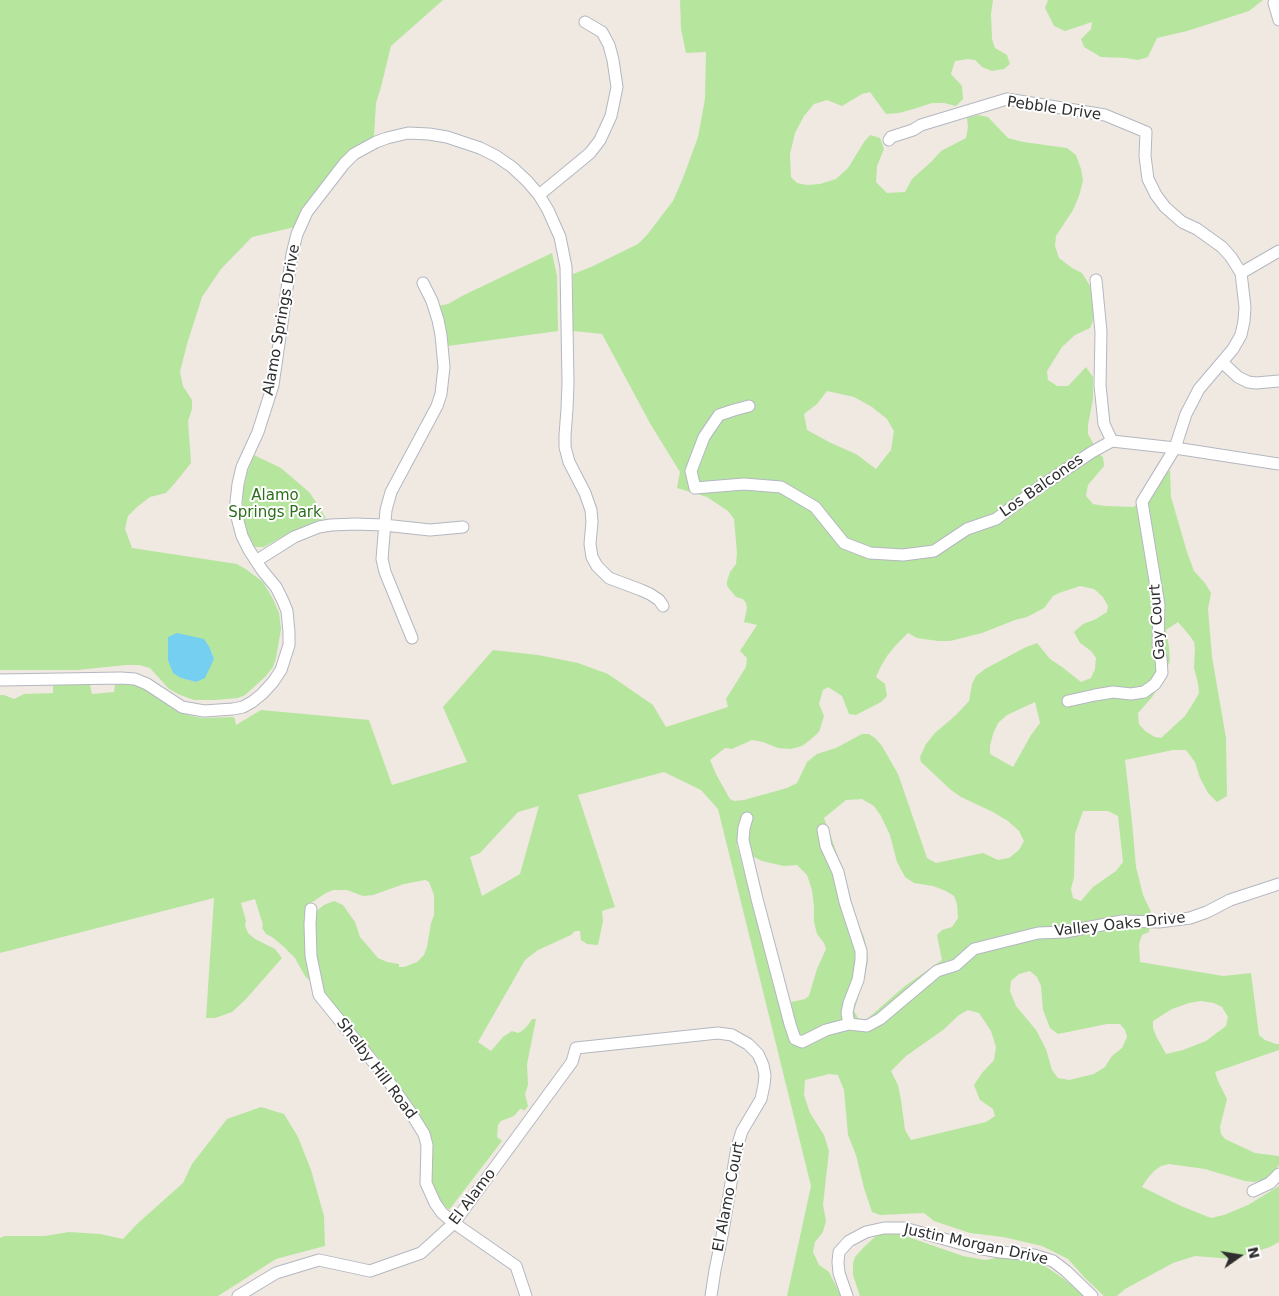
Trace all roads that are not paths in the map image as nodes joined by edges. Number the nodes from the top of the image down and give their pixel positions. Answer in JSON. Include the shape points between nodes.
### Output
{"nodes":[{"id":1,"x":1276,"y":0,"type":"edge"},
{"id":2,"x":1279,"y":20,"type":"edge"},
{"id":3,"x":585,"y":22,"type":"dead end"},
{"id":4,"x":889,"y":140,"type":"dead end"},
{"id":5,"x":538,"y":195,"type":"junction"},
{"id":6,"x":1279,"y":251,"type":"edge"},
{"id":7,"x":1241,"y":273,"type":"junction"},
{"id":8,"x":1096,"y":280,"type":"dead end"},
{"id":9,"x":423,"y":282,"type":"dead end"},
{"id":10,"x":1222,"y":362,"type":"junction"},
{"id":11,"x":1279,"y":381,"type":"edge"},
{"id":12,"x":750,"y":406,"type":"dead end"},
{"id":13,"x":1112,"y":441,"type":"junction"},
{"id":14,"x":1175,"y":448,"type":"junction"},
{"id":15,"x":1279,"y":464,"type":"edge"},
{"id":16,"x":384,"y":525,"type":"junction"},
{"id":17,"x":464,"y":527,"type":"dead end"},
{"id":18,"x":256,"y":561,"type":"junction"},
{"id":19,"x":663,"y":606,"type":"dead end"},
{"id":20,"x":412,"y":638,"type":"dead end"},
{"id":21,"x":0,"y":680,"type":"edge"},
{"id":22,"x":1068,"y":701,"type":"dead end"},
{"id":23,"x":746,"y":818,"type":"dead end"},
{"id":24,"x":823,"y":830,"type":"dead end"},
{"id":25,"x":1279,"y":884,"type":"edge"},
{"id":26,"x":311,"y":909,"type":"dead end"},
{"id":27,"x":849,"y":1024,"type":"junction"},
{"id":28,"x":576,"y":1048,"type":"joint"},
{"id":29,"x":1279,"y":1174,"type":"edge"},
{"id":30,"x":1253,"y":1191,"type":"dead end"},
{"id":31,"x":454,"y":1223,"type":"junction"},
{"id":32,"x":238,"y":1296,"type":"edge"},
{"id":33,"x":526,"y":1296,"type":"edge"},
{"id":34,"x":712,"y":1296,"type":"edge"},
{"id":35,"x":848,"y":1296,"type":"edge"},
{"id":36,"x":1092,"y":1296,"type":"edge"}],
"edges":[{"from":1,"to":2,"type":"street"},
{"from":3,"to":5,"type":"street","via":[[602,32],[609,45],[616,73],[611,116],[590,153]]},
{"from":4,"to":7,"type":"street","name":"Pebble Drive","via":[[921,124],[1007,99],[1105,115],[1146,132],[1148,179],[1156,195],[1182,222],[1222,247]]},
{"from":5,"to":18,"type":"street","name":"Alamo Springs Drive","via":[[522,176],[496,156],[456,140],[418,133],[387,138],[354,154],[311,206],[297,234],[292,254],[270,398],[242,466],[238,484],[239,528]]},
{"from":5,"to":19,"type":"street","name":"Alamo Springs Drive","via":[[555,224],[564,252],[567,324],[565,447],[591,510],[592,557],[609,578],[646,592]]},
{"from":6,"to":7,"type":"street"},
{"from":7,"to":10,"type":"street","name":"Pebble Drive","via":[[1244,321],[1241,335]]},
{"from":8,"to":13,"type":"street","via":[[1100,385],[1104,424]]},
{"from":9,"to":16,"type":"street","via":[[441,335],[444,367],[441,394],[391,492]]},
{"from":10,"to":11,"type":"street","via":[[1238,378],[1248,382]]},
{"from":10,"to":14,"type":"street","name":"Pebble Drive","via":[[1198,389]]},
{"from":12,"to":13,"type":"street","name":"Los Balcones","via":[[719,415],[714,422],[704,437],[691,471],[695,488],[744,484],[781,487],[815,507],[844,543],[870,553],[903,555],[934,551],[967,530],[996,518]]},
{"from":13,"to":14,"type":"street"},
{"from":14,"to":15,"type":"street"},
{"from":14,"to":22,"type":"street","name":"Gay Court","via":[[1142,502],[1159,605],[1158,645],[1162,673],[1144,692],[1104,693]]},
{"from":16,"to":17,"type":"street","via":[[430,530]]},
{"from":16,"to":18,"type":"street","via":[[319,528],[294,537]]},
{"from":16,"to":20,"type":"street","via":[[382,559],[385,572]]},
{"from":18,"to":21,"type":"street","name":"Alamo Springs Drive","via":[[283,601],[289,621],[289,645],[281,670],[273,682],[243,707],[204,711],[182,707],[135,679]]},
{"from":23,"to":27,"type":"street","name":"Valley Oaks Drive","via":[[743,840],[795,1039],[802,1042],[826,1030]]},
{"from":24,"to":27,"type":"street","via":[[861,951],[858,980],[847,1012]]},
{"from":25,"to":27,"type":"street","name":"Valley Oaks Drive","via":[[1230,900],[1190,918],[1159,922],[1122,921],[1065,932],[1038,933],[974,948],[956,965],[937,971],[868,1026]]},
{"from":26,"to":31,"type":"street","name":"Shelby Hill Road","via":[[311,956],[318,995],[387,1079],[424,1134],[427,1145],[426,1183],[435,1203]]},
{"from":28,"to":31,"type":"street","name":"El Alamo","via":[[572,1062]]},
{"from":28,"to":34,"type":"street","name":"El Alamo Court","via":[[718,1033],[732,1035],[758,1054],[765,1075],[764,1085],[761,1099],[742,1131],[737,1147]]},
{"from":29,"to":30,"type":"street","via":[[1270,1183]]},
{"from":31,"to":32,"type":"street","name":"El Alamo","via":[[421,1253],[370,1271],[319,1260],[276,1274]]},
{"from":31,"to":33,"type":"street","name":"Shelby Hill Road","via":[[516,1266]]},
{"from":35,"to":36,"type":"street","name":"Justin Morgan Drive","via":[[839,1273],[840,1252],[849,1241],[866,1232],[884,1228],[904,1228],[1000,1252],[1034,1254],[1053,1261]]}]}
